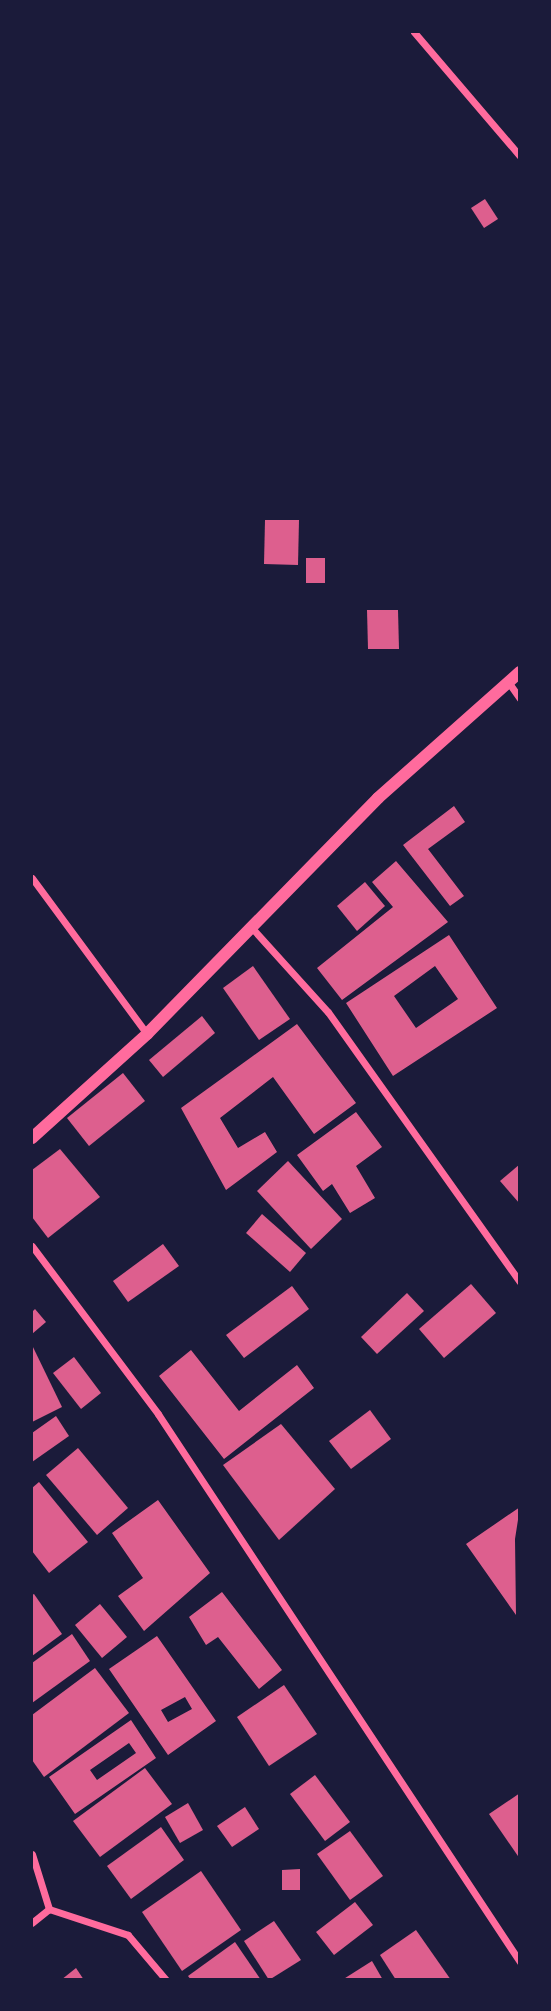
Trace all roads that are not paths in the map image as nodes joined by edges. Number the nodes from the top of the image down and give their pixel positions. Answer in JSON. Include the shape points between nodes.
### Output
{"nodes":[{"id":1,"x":414,"y":32,"type":"edge"},
{"id":2,"x":520,"y":156,"type":"edge"},
{"id":3,"x":520,"y":672,"type":"edge"},
{"id":4,"x":509,"y":683,"type":"junction"},
{"id":5,"x":520,"y":699,"type":"edge"},
{"id":6,"x":32,"y":878,"type":"edge"},
{"id":7,"x":252,"y":928,"type":"junction"},
{"id":8,"x":147,"y":1034,"type":"junction"},
{"id":9,"x":32,"y":1138,"type":"edge"},
{"id":10,"x":32,"y":1246,"type":"edge"},
{"id":11,"x":520,"y":1282,"type":"edge"},
{"id":12,"x":32,"y":1854,"type":"edge"},
{"id":13,"x":49,"y":1909,"type":"junction"},
{"id":14,"x":32,"y":1923,"type":"edge"},
{"id":15,"x":520,"y":1962,"type":"edge"},
{"id":16,"x":166,"y":1979,"type":"edge"}],
"edges":[{"from":1,"to":2,"type":"street"},
{"from":3,"to":4,"type":"street"},
{"from":4,"to":5,"type":"street"},
{"from":4,"to":7,"type":"street","via":[[378,798]]},
{"from":6,"to":8,"type":"street"},
{"from":7,"to":8,"type":"street"},
{"from":7,"to":11,"type":"street","via":[[328,1012]]},
{"from":8,"to":9,"type":"street"},
{"from":10,"to":15,"type":"street","via":[[158,1414]]},
{"from":12,"to":13,"type":"street"},
{"from":13,"to":14,"type":"street"},
{"from":13,"to":16,"type":"street","via":[[128,1936]]}]}
